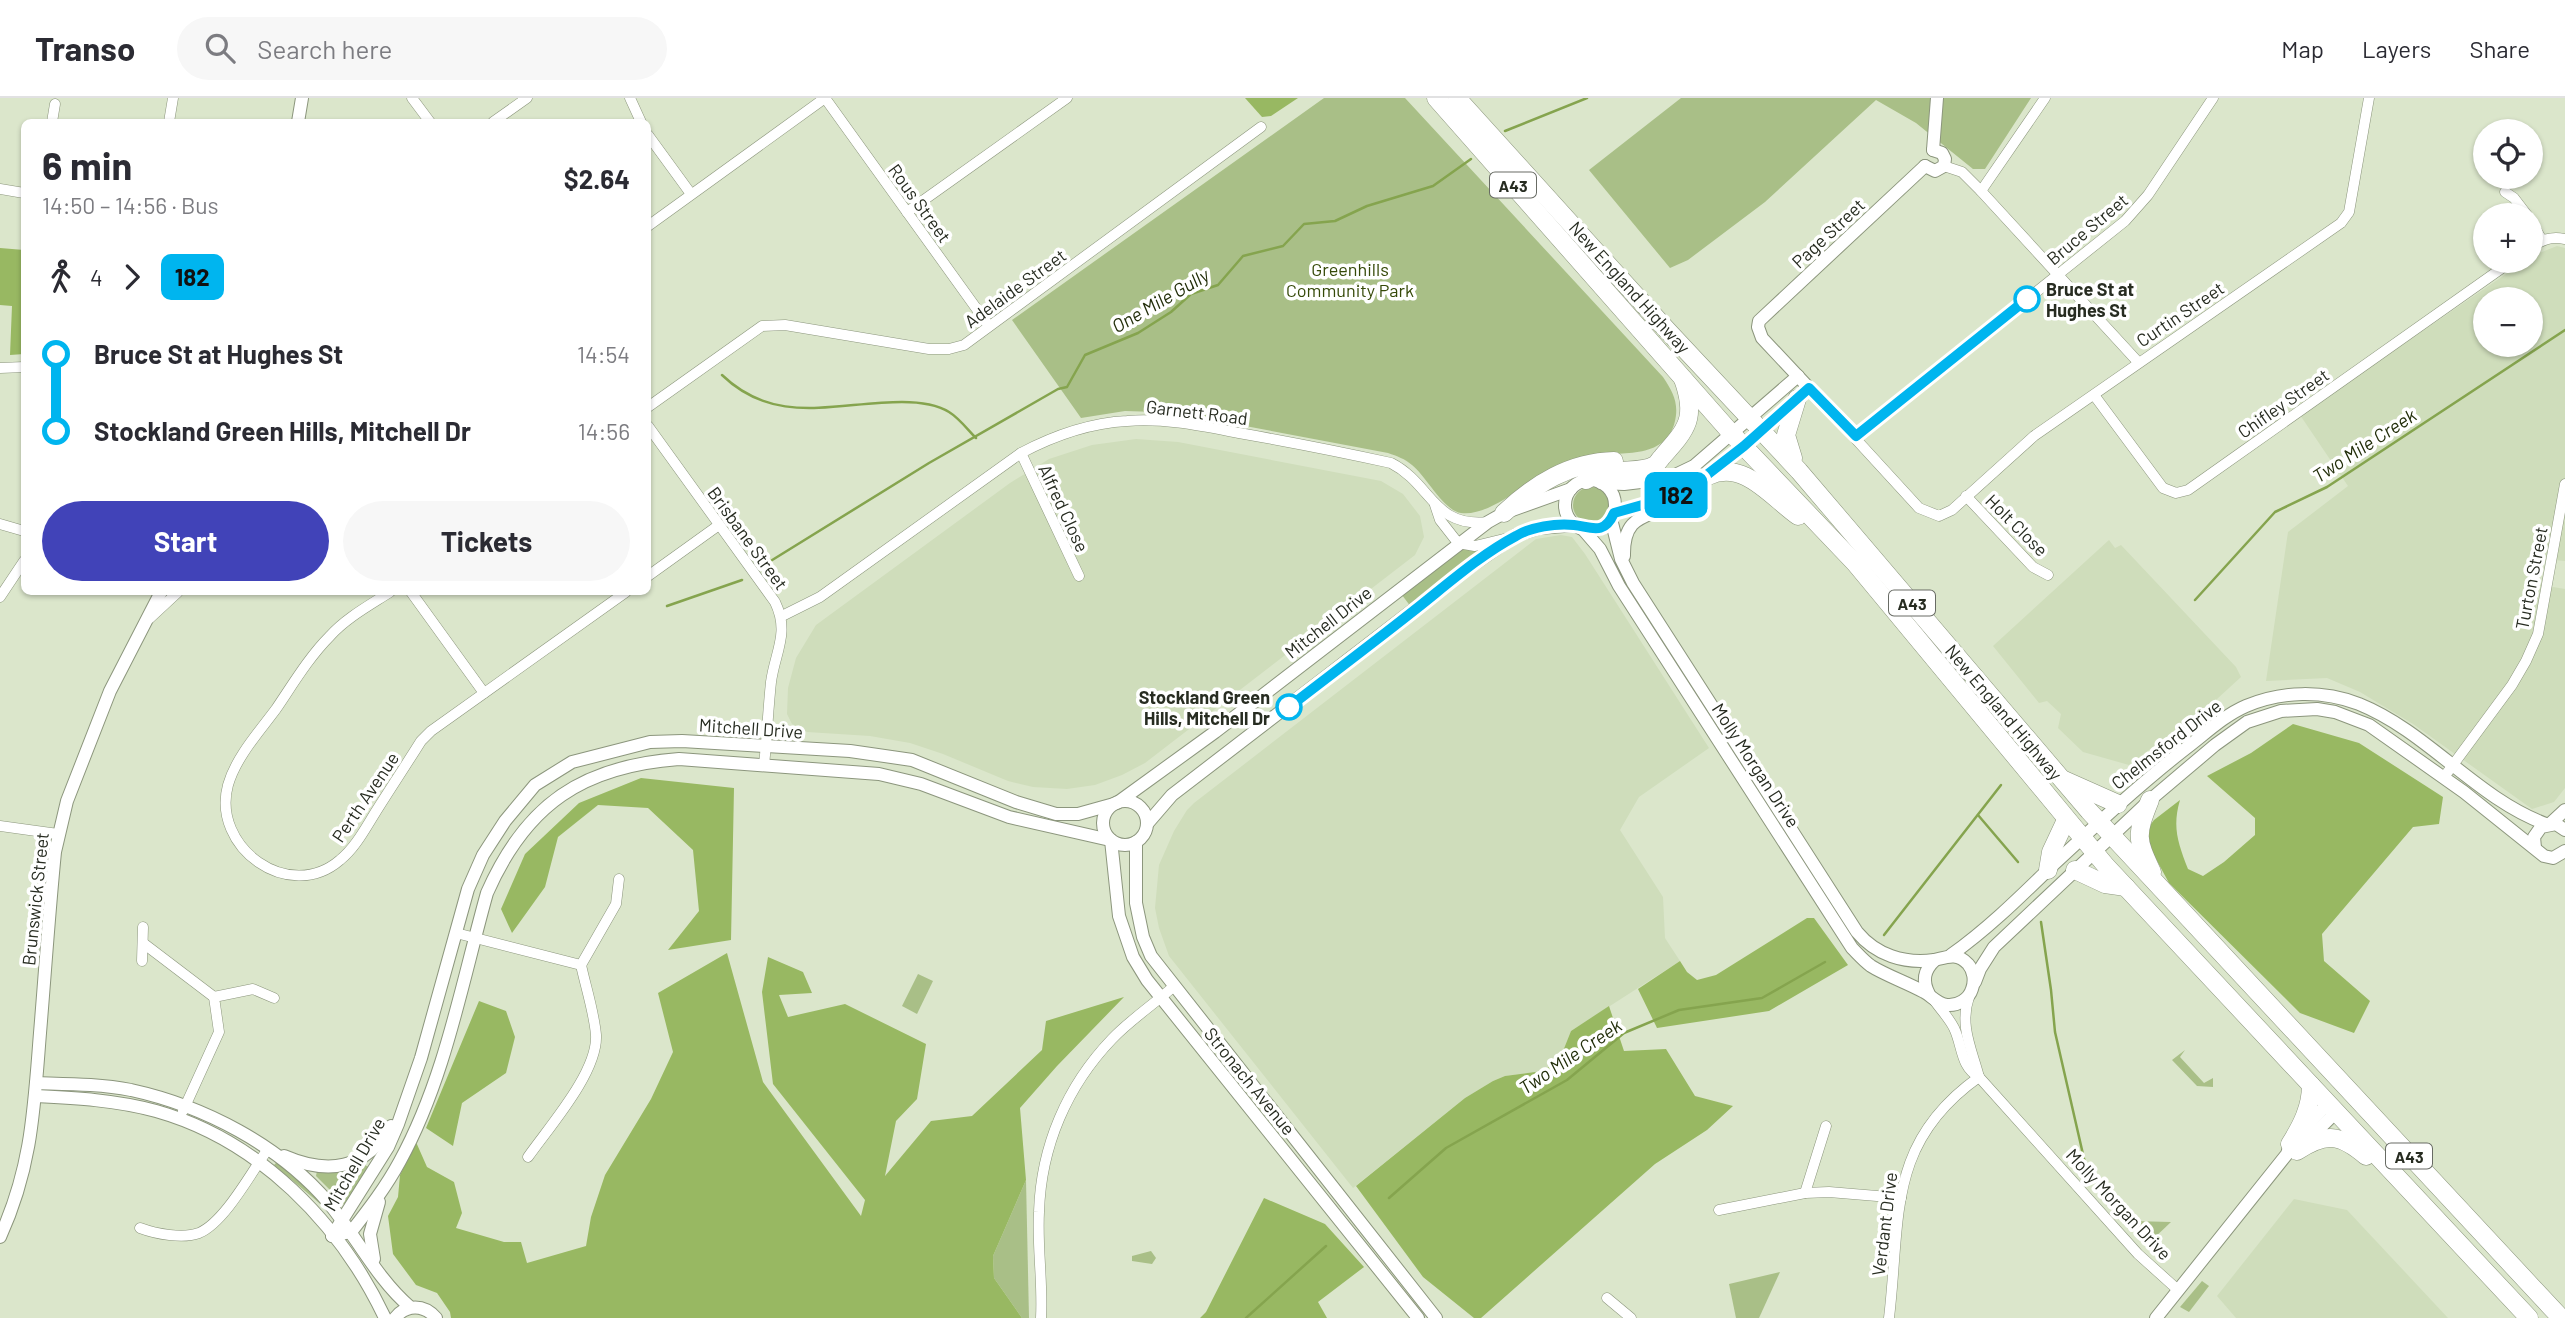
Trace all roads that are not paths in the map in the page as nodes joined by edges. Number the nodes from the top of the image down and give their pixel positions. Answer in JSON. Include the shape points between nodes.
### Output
{"nodes":[{"id":1,"x":173,"y":98,"type":"edge"},
{"id":2,"x":302,"y":98,"type":"edge"},
{"id":3,"x":412,"y":98,"type":"edge"},
{"id":4,"x":527,"y":98,"type":"edge"},
{"id":5,"x":630,"y":98,"type":"edge"},
{"id":6,"x":825,"y":98,"type":"edge"},
{"id":7,"x":1067,"y":98,"type":"edge"},
{"id":8,"x":1436,"y":98,"type":"edge"},
{"id":9,"x":1457,"y":98,"type":"edge"},
{"id":10,"x":1937,"y":98,"type":"edge"},
{"id":11,"x":2045,"y":98,"type":"edge"},
{"id":12,"x":2213,"y":98,"type":"edge"},
{"id":13,"x":2369,"y":98,"type":"edge"},
{"id":14,"x":55,"y":104,"type":"dead end"},
{"id":15,"x":52,"y":119,"type":"edge"},
{"id":16,"x":170,"y":119,"type":"edge"},
{"id":17,"x":298,"y":119,"type":"edge"},
{"id":18,"x":428,"y":119,"type":"edge"},
{"id":19,"x":497,"y":119,"type":"edge"},
{"id":20,"x":640,"y":119,"type":"edge"},
{"id":21,"x":1261,"y":127,"type":"dead end"},
{"id":22,"x":651,"y":139,"type":"edge"},
{"id":23,"x":1933,"y":150,"type":"junction"},
{"id":24,"x":1925,"y":166,"type":"junction"},
{"id":25,"x":1944,"y":166,"type":"junction"},
{"id":26,"x":0,"y":189,"type":"edge"},
{"id":27,"x":1981,"y":191,"type":"junction"},
{"id":28,"x":21,"y":192,"type":"edge"},
{"id":29,"x":2505,"y":192,"type":"dead end"},
{"id":30,"x":691,"y":194,"type":"junction"},
{"id":31,"x":2518,"y":203,"type":"edge"},
{"id":32,"x":907,"y":212,"type":"junction"},
{"id":33,"x":651,"y":224,"type":"edge"},
{"id":34,"x":2565,"y":239,"type":"edge"},
{"id":35,"x":2543,"y":240,"type":"edge"},
{"id":36,"x":2495,"y":273,"type":"edge"},
{"id":37,"x":2058,"y":274,"type":"junction"},
{"id":38,"x":989,"y":326,"type":"junction"},
{"id":39,"x":2138,"y":362,"type":"junction"},
{"id":40,"x":21,"y":367,"type":"edge"},
{"id":41,"x":0,"y":368,"type":"edge"},
{"id":42,"x":1680,"y":372,"type":"junction"},
{"id":43,"x":1798,"y":376,"type":"junction"},
{"id":44,"x":1803,"y":393,"type":"junction"},
{"id":45,"x":2094,"y":394,"type":"junction"},
{"id":46,"x":651,"y":405,"type":"edge"},
{"id":47,"x":1756,"y":423,"type":"junction"},
{"id":48,"x":651,"y":430,"type":"edge"},
{"id":49,"x":1856,"y":436,"type":"junction"},
{"id":50,"x":1738,"y":440,"type":"junction"},
{"id":51,"x":1021,"y":453,"type":"junction"},
{"id":52,"x":1662,"y":456,"type":"junction"},
{"id":53,"x":1799,"y":471,"type":"junction"},
{"id":54,"x":1708,"y":476,"type":"junction"},
{"id":55,"x":1586,"y":484,"type":"junction"},
{"id":56,"x":2565,"y":484,"type":"edge"},
{"id":57,"x":1690,"y":488,"type":"junction"},
{"id":58,"x":1966,"y":496,"type":"junction"},
{"id":59,"x":1435,"y":504,"type":"junction"},
{"id":60,"x":1613,"y":516,"type":"junction"},
{"id":61,"x":1496,"y":517,"type":"junction"},
{"id":62,"x":0,"y":524,"type":"edge"},
{"id":63,"x":719,"y":525,"type":"junction"},
{"id":64,"x":1578,"y":526,"type":"junction"},
{"id":65,"x":21,"y":530,"type":"edge"},
{"id":66,"x":1516,"y":536,"type":"junction"},
{"id":67,"x":1830,"y":538,"type":"junction"},
{"id":68,"x":1458,"y":543,"type":"junction"},
{"id":69,"x":21,"y":566,"type":"edge"},
{"id":70,"x":1626,"y":571,"type":"junction"},
{"id":71,"x":651,"y":574,"type":"edge"},
{"id":72,"x":2048,"y":575,"type":"dead end"},
{"id":73,"x":1079,"y":576,"type":"dead end"},
{"id":74,"x":159,"y":595,"type":"edge"},
{"id":75,"x":175,"y":595,"type":"edge"},
{"id":76,"x":386,"y":595,"type":"edge"},
{"id":77,"x":413,"y":595,"type":"edge"},
{"id":78,"x":622,"y":595,"type":"edge"},
{"id":79,"x":0,"y":597,"type":"edge"},
{"id":80,"x":782,"y":616,"type":"junction"},
{"id":81,"x":142,"y":626,"type":"junction"},
{"id":82,"x":484,"y":693,"type":"junction"},
{"id":83,"x":766,"y":746,"type":"junction"},
{"id":84,"x":764,"y":765,"type":"junction"},
{"id":85,"x":2453,"y":765,"type":"junction"},
{"id":86,"x":2444,"y":777,"type":"junction"},
{"id":87,"x":2060,"y":779,"type":"junction"},
{"id":88,"x":2150,"y":800,"type":"junction"},
{"id":89,"x":1116,"y":804,"type":"junction"},
{"id":90,"x":2118,"y":804,"type":"junction"},
{"id":91,"x":2565,"y":810,"type":"edge"},
{"id":92,"x":2066,"y":820,"type":"junction"},
{"id":93,"x":1147,"y":824,"type":"junction"},
{"id":94,"x":2549,"y":824,"type":"junction"},
{"id":95,"x":0,"y":826,"type":"edge"},
{"id":96,"x":2105,"y":829,"type":"junction"},
{"id":97,"x":2565,"y":830,"type":"edge"},
{"id":98,"x":58,"y":834,"type":"junction"},
{"id":99,"x":1111,"y":840,"type":"junction"},
{"id":100,"x":1136,"y":842,"type":"junction"},
{"id":101,"x":2088,"y":845,"type":"junction"},
{"id":102,"x":2535,"y":848,"type":"junction"},
{"id":103,"x":2565,"y":851,"type":"edge"},
{"id":104,"x":2553,"y":858,"type":"junction"},
{"id":105,"x":2565,"y":866,"type":"edge"},
{"id":106,"x":2048,"y":870,"type":"junction"},
{"id":107,"x":2075,"y":870,"type":"junction"},
{"id":108,"x":619,"y":879,"type":"dead end"},
{"id":109,"x":2126,"y":887,"type":"junction"},
{"id":110,"x":2161,"y":890,"type":"junction"},
{"id":111,"x":143,"y":927,"type":"dead end"},
{"id":112,"x":456,"y":933,"type":"junction"},
{"id":113,"x":474,"y":938,"type":"junction"},
{"id":114,"x":143,"y":943,"type":"junction"},
{"id":115,"x":1951,"y":955,"type":"junction"},
{"id":116,"x":1936,"y":960,"type":"junction"},
{"id":117,"x":142,"y":961,"type":"dead end"},
{"id":118,"x":581,"y":965,"type":"junction"},
{"id":119,"x":1173,"y":987,"type":"junction"},
{"id":120,"x":1972,"y":990,"type":"junction"},
{"id":121,"x":214,"y":997,"type":"junction"},
{"id":122,"x":1932,"y":997,"type":"junction"},
{"id":123,"x":274,"y":998,"type":"dead end"},
{"id":124,"x":1160,"y":998,"type":"junction"},
{"id":125,"x":2279,"y":1016,"type":"junction"},
{"id":126,"x":1979,"y":1077,"type":"junction"},
{"id":127,"x":2311,"y":1084,"type":"junction"},
{"id":128,"x":35,"y":1090,"type":"junction"},
{"id":129,"x":409,"y":1095,"type":"junction"},
{"id":130,"x":2334,"y":1105,"type":"junction"},
{"id":131,"x":184,"y":1106,"type":"junction"},
{"id":132,"x":180,"y":1119,"type":"junction"},
{"id":133,"x":1826,"y":1126,"type":"dead end"},
{"id":134,"x":268,"y":1149,"type":"junction"},
{"id":135,"x":2291,"y":1149,"type":"junction"},
{"id":136,"x":528,"y":1157,"type":"dead end"},
{"id":137,"x":259,"y":1161,"type":"junction"},
{"id":138,"x":387,"y":1182,"type":"junction"},
{"id":139,"x":2441,"y":1190,"type":"junction"},
{"id":140,"x":1805,"y":1193,"type":"junction"},
{"id":141,"x":1901,"y":1198,"type":"junction"},
{"id":142,"x":1718,"y":1210,"type":"dead end"},
{"id":143,"x":2430,"y":1210,"type":"junction"},
{"id":144,"x":342,"y":1219,"type":"junction"},
{"id":145,"x":140,"y":1228,"type":"dead end"},
{"id":146,"x":351,"y":1232,"type":"junction"},
{"id":147,"x":332,"y":1236,"type":"junction"},
{"id":148,"x":0,"y":1237,"type":"edge"},
{"id":149,"x":376,"y":1267,"type":"junction"},
{"id":150,"x":2178,"y":1290,"type":"junction"},
{"id":151,"x":1607,"y":1298,"type":"dead end"},
{"id":152,"x":410,"y":1307,"type":"junction"},
{"id":153,"x":385,"y":1318,"type":"edge"},
{"id":154,"x":395,"y":1318,"type":"edge"},
{"id":155,"x":436,"y":1318,"type":"edge"},
{"id":156,"x":1041,"y":1318,"type":"edge"},
{"id":157,"x":1418,"y":1318,"type":"edge"},
{"id":158,"x":1436,"y":1318,"type":"edge"},
{"id":159,"x":1631,"y":1318,"type":"edge"},
{"id":160,"x":1889,"y":1318,"type":"edge"},
{"id":161,"x":2157,"y":1318,"type":"edge"},
{"id":162,"x":2529,"y":1318,"type":"edge"},
{"id":163,"x":2561,"y":1318,"type":"edge"}],
"edges":[{"from":1,"to":16,"type":"street"},
{"from":2,"to":17,"type":"main road"},
{"from":3,"to":18,"type":"street"},
{"from":4,"to":19,"type":"street"},
{"from":5,"to":20,"type":"street"},
{"from":6,"to":30,"type":"street"},
{"from":6,"to":32,"type":"street","name":"Rous Street"},
{"from":7,"to":32,"type":"street"},
{"from":8,"to":42,"type":"highway","name":"New England Highway","number":"A43"},
{"from":9,"to":47,"type":"highway","name":"New England Highway","number":"A43"},
{"from":10,"to":23,"type":"main road"},
{"from":11,"to":27,"type":"street"},
{"from":12,"to":37,"type":"street","name":"Bruce Street","via":[[2137,209]]},
{"from":13,"to":39,"type":"street","name":"Curtin Street","via":[[2349,212],[2341,223]]},
{"from":14,"to":15,"type":"street"},
{"from":21,"to":38,"type":"street","name":"Adelaide Street"},
{"from":22,"to":30,"type":"street"},
{"from":23,"to":24,"type":"main road","via":[[1925,156]]},
{"from":23,"to":25,"type":"main road","via":[[1942,153]]},
{"from":24,"to":25,"type":"main road","via":[[1935,171]]},
{"from":24,"to":43,"type":"main road","name":"Page Street","via":[[1763,317],[1758,327],[1762,338]]},
{"from":25,"to":27,"type":"street","via":[[1962,172]]},
{"from":26,"to":28,"type":"street"},
{"from":27,"to":37,"type":"street"},
{"from":29,"to":31,"type":"street"},
{"from":30,"to":33,"type":"street"},
{"from":32,"to":38,"type":"street","name":"Rous Street"},
{"from":34,"to":35,"type":"street"},
{"from":36,"to":45,"type":"street","name":"Chifley Street","via":[[2188,490],[2163,488]]},
{"from":37,"to":39,"type":"street"},
{"from":37,"to":49,"type":"street","name":"Bruce Street"},
{"from":38,"to":46,"type":"street","name":"Adelaide Street","via":[[964,345],[949,349],[785,325],[762,326]]},
{"from":39,"to":45,"type":"street","name":"Curtin Street"},
{"from":40,"to":41,"type":"street"},
{"from":42,"to":50,"type":"highway","name":"New England Highway","number":"A43"},
{"from":42,"to":52,"type":"highway","via":[[1688,398],[1687,422],[1677,443]]},
{"from":43,"to":44,"type":"main road"},
{"from":43,"to":47,"type":"main road","name":"Mitchell Drive"},
{"from":44,"to":47,"type":"main road","name":"Mitchell Drive"},
{"from":44,"to":49,"type":"street"},
{"from":44,"to":53,"type":"highway","via":[[1786,435]]},
{"from":45,"to":58,"type":"street","name":"Curtin Street","via":[[2034,436]]},
{"from":47,"to":50,"type":"main road","name":"Mitchell Drive"},
{"from":47,"to":53,"type":"highway","name":"New England Highway","number":"A43"},
{"from":48,"to":63,"type":"street","name":"Brisbane Street"},
{"from":49,"to":58,"type":"street","name":"Curtin Street","via":[[1919,508],[1939,516]]},
{"from":50,"to":54,"type":"main road","name":"Mitchell Drive"},
{"from":50,"to":55,"type":"main road","name":"Mitchell Drive","via":[[1669,478]]},
{"from":50,"to":67,"type":"highway","name":"New England Highway","number":"A43"},
{"from":51,"to":59,"type":"street","name":"Garnett Road","via":[[1051,437],[1085,427],[1156,420],[1391,463],[1405,470]]},
{"from":51,"to":73,"type":"street","name":"Alfred Close"},
{"from":51,"to":80,"type":"street","name":"Garnett Road","via":[[820,597]]},
{"from":52,"to":55,"type":"highway","via":[[1656,465],[1599,473]]},
{"from":52,"to":61,"type":"highway","via":[[1571,468],[1537,485]]},
{"from":53,"to":87,"type":"highway","name":"New England Highway","number":"A43"},
{"from":54,"to":57,"type":"main road","name":"Mitchell Drive"},
{"from":54,"to":67,"type":"highway","via":[[1724,470],[1738,472]]},
{"from":55,"to":60,"type":"main road","via":[[1612,493]]},
{"from":55,"to":61,"type":"main road","name":"Mitchell Drive"},
{"from":55,"to":64,"type":"main road","via":[[1565,505],[1567,515]]},
{"from":56,"to":85,"type":"street","name":"Turton Street","via":[[2538,634],[2512,685]]},
{"from":57,"to":60,"type":"main road","name":"Mitchell Drive"},
{"from":57,"to":70,"type":"main road","via":[[1675,504],[1633,522],[1626,531]]},
{"from":58,"to":72,"type":"street","name":"Holt Close","via":[[2033,567]]},
{"from":59,"to":61,"type":"street","name":"Garnett Road","via":[[1465,523]]},
{"from":59,"to":68,"type":"street","name":"Garnett Road","via":[[1440,520]]},
{"from":60,"to":64,"type":"main road","via":[[1601,527]]},
{"from":60,"to":70,"type":"main road","name":"Molly Morgan Drive"},
{"from":61,"to":68,"type":"main road","name":"Mitchell Drive"},
{"from":62,"to":65,"type":"street"},
{"from":63,"to":71,"type":"street"},
{"from":63,"to":80,"type":"street","name":"Brisbane Street"},
{"from":64,"to":66,"type":"main road","via":[[1539,528]]},
{"from":64,"to":122,"type":"main road","name":"Molly Morgan Drive","via":[[1601,549],[1619,586],[1852,948],[1873,967]]},
{"from":66,"to":68,"type":"street","via":[[1475,546]]},
{"from":66,"to":93,"type":"main road","via":[[1182,787]]},
{"from":67,"to":92,"type":"highway","name":"New England Highway","number":"A43"},
{"from":68,"to":89,"type":"main road","name":"Mitchell Drive"},
{"from":69,"to":79,"type":"street"},
{"from":70,"to":116,"type":"main road","name":"Molly Morgan Drive","via":[[1857,932],[1888,956]]},
{"from":74,"to":81,"type":"main road"},
{"from":75,"to":81,"type":"street","name":"Brunswick Street"},
{"from":76,"to":82,"type":"street","name":"Perth Avenue","via":[[331,634],[236,765],[227,787],[226,814],[251,859],[274,872],[295,875],[320,871],[341,860],[421,741]]},
{"from":77,"to":82,"type":"street"},
{"from":78,"to":82,"type":"street","name":"Perth Avenue"},
{"from":80,"to":83,"type":"street","name":"Brisbane Street"},
{"from":81,"to":98,"type":"main road","name":"Brunswick Street","via":[[110,691]]},
{"from":83,"to":84,"type":"street","name":"Brisbane Street"},
{"from":83,"to":89,"type":"main road","name":"Mitchell Drive","via":[[912,760],[1056,814],[1078,814]]},
{"from":83,"to":112,"type":"main road","name":"Mitchell Drive","via":[[650,742],[572,762],[535,785],[505,821],[468,889]]},
{"from":84,"to":99,"type":"main road","name":"Mitchell Drive","via":[[904,779],[1009,817]]},
{"from":84,"to":113,"type":"main road","name":"Mitchell Drive","via":[[647,761],[591,778],[563,793],[518,835],[499,865]]},
{"from":85,"to":86,"type":"street","name":"Turton Street"},
{"from":85,"to":90,"type":"main road","name":"Chelmsford Drive","via":[[2362,705],[2329,695],[2294,694],[2260,701],[2228,716]]},
{"from":85,"to":94,"type":"main road","name":"Chelmsford Drive","via":[[2508,806]]},
{"from":86,"to":88,"type":"main road","name":"Chelmsford Drive","via":[[2369,725],[2335,712],[2299,709],[2247,722]]},
{"from":86,"to":102,"type":"main road","name":"Chelmsford Drive"},
{"from":87,"to":90,"type":"highway"},
{"from":87,"to":96,"type":"highway","name":"New England Highway","number":"A43"},
{"from":88,"to":96,"type":"main road","name":"Chelmsford Drive"},
{"from":88,"to":110,"type":"highway","via":[[2138,839]]},
{"from":89,"to":93,"type":"main road","via":[[1138,806]]},
{"from":89,"to":99,"type":"main road","via":[[1103,821]]},
{"from":90,"to":96,"type":"main road","name":"Chelmsford Drive"},
{"from":91,"to":94,"type":"main road"},
{"from":92,"to":101,"type":"highway","name":"New England Highway","number":"A43"},
{"from":92,"to":106,"type":"highway"},
{"from":93,"to":100,"type":"main road"},
{"from":94,"to":97,"type":"main road","name":"Chelmsford Drive"},
{"from":94,"to":102,"type":"main road","via":[[2537,831]]},
{"from":95,"to":98,"type":"street"},
{"from":96,"to":101,"type":"main road","name":"Chelmsford Drive"},
{"from":96,"to":101,"type":"main road","name":"Chelmsford Drive"},
{"from":96,"to":110,"type":"highway","name":"New England Highway","number":"A43"},
{"from":98,"to":128,"type":"main road","name":"Brunswick Street"},
{"from":99,"to":100,"type":"main road","via":[[1124,845]]},
{"from":99,"to":124,"type":"main road","name":"Stronach Avenue","via":[[1124,935]]},
{"from":100,"to":119,"type":"main road","name":"Stronach Avenue","via":[[1136,903],[1143,937]]},
{"from":101,"to":106,"type":"main road","name":"Chelmsford Drive"},
{"from":101,"to":107,"type":"main road","name":"Chelmsford Drive"},
{"from":101,"to":109,"type":"highway","name":"New England Highway","number":"A43"},
{"from":102,"to":104,"type":"main road","name":"Chelmsford Drive"},
{"from":103,"to":104,"type":"main road"},
{"from":104,"to":105,"type":"main road"},
{"from":106,"to":115,"type":"main road","name":"Chelmsford Drive"},
{"from":107,"to":109,"type":"highway","via":[[2105,884]]},
{"from":107,"to":120,"type":"main road","name":"Chelmsford Drive","via":[[1994,947]]},
{"from":108,"to":118,"type":"street","via":[[616,904]]},
{"from":109,"to":127,"type":"highway","name":"New England Highway","number":"A43"},
{"from":110,"to":125,"type":"highway","name":"New England Highway","number":"A43"},
{"from":111,"to":114,"type":"street"},
{"from":112,"to":113,"type":"street"},
{"from":112,"to":129,"type":"main road","name":"Mitchell Drive"},
{"from":113,"to":118,"type":"street"},
{"from":113,"to":138,"type":"main road","name":"Mitchell Drive","via":[[435,1080],[412,1138]]},
{"from":114,"to":117,"type":"street"},
{"from":114,"to":121,"type":"street"},
{"from":115,"to":116,"type":"main road","name":"Molly Morgan Drive"},
{"from":115,"to":120,"type":"main road","via":[[1967,962],[1974,977]]},
{"from":116,"to":122,"type":"main road","via":[[1926,972],[1925,987]]},
{"from":118,"to":136,"type":"street","via":[[596,1034],[593,1059]]},
{"from":119,"to":124,"type":"street"},
{"from":119,"to":158,"type":"main road","name":"Stronach Avenue"},
{"from":120,"to":122,"type":"main road","via":[[1957,1004],[1941,1004]]},
{"from":120,"to":126,"type":"street","name":"Molly Morgan Drive","via":[[1965,1008],[1965,1028]]},
{"from":121,"to":123,"type":"street","via":[[253,989]]},
{"from":121,"to":131,"type":"street","via":[[219,1032]]},
{"from":122,"to":126,"type":"street","name":"Molly Morgan Drive","via":[[1953,1025],[1965,1064]]},
{"from":124,"to":156,"type":"street","via":[[1113,1038],[1081,1077],[1049,1143],[1039,1212]]},
{"from":124,"to":157,"type":"main road","name":"Stronach Avenue"},
{"from":125,"to":130,"type":"highway","via":[[2330,1085]]},
{"from":125,"to":139,"type":"highway","name":"New England Highway","number":"A43"},
{"from":126,"to":141,"type":"street","name":"Verdant Drive","via":[[1960,1091],[1918,1140]]},
{"from":126,"to":150,"type":"street","name":"Molly Morgan Drive","via":[[2138,1254]]},
{"from":127,"to":130,"type":"highway","name":"New England Highway","number":"A43"},
{"from":127,"to":135,"type":"highway","via":[[2307,1111]]},
{"from":128,"to":131,"type":"main road","via":[[105,1086]]},
{"from":128,"to":132,"type":"main road","via":[[129,1104]]},
{"from":128,"to":148,"type":"main road","name":"Brunswick Street","via":[[27,1162]]},
{"from":129,"to":134,"type":"main road","via":[[378,1144],[354,1162],[314,1166]]},
{"from":129,"to":144,"type":"main road","name":"Mitchell Drive","via":[[388,1147]]},
{"from":130,"to":135,"type":"main road"},
{"from":130,"to":139,"type":"highway","via":[[2351,1109]]},
{"from":130,"to":143,"type":"highway","name":"New England Highway","number":"A43"},
{"from":131,"to":132,"type":"street"},
{"from":131,"to":134,"type":"main road"},
{"from":132,"to":137,"type":"main road"},
{"from":133,"to":140,"type":"street"},
{"from":134,"to":137,"type":"street"},
{"from":134,"to":144,"type":"main road","via":[[307,1181]]},
{"from":135,"to":143,"type":"highway","via":[[2341,1138]]},
{"from":135,"to":150,"type":"main road"},
{"from":137,"to":145,"type":"street","via":[[229,1207],[201,1232],[164,1234]]},
{"from":137,"to":147,"type":"main road","via":[[293,1189]]},
{"from":138,"to":146,"type":"main road","name":"Mitchell Drive"},
{"from":138,"to":149,"type":"main road","via":[[370,1234]]},
{"from":139,"to":163,"type":"highway","name":"New England Highway","number":"A43"},
{"from":140,"to":141,"type":"street"},
{"from":140,"to":142,"type":"street"},
{"from":141,"to":160,"type":"street","name":"Verdant Drive"},
{"from":143,"to":162,"type":"highway","name":"New England Highway","number":"A43"},
{"from":144,"to":146,"type":"main road"},
{"from":144,"to":147,"type":"main road","name":"Mitchell Drive"},
{"from":146,"to":147,"type":"main road","name":"Mitchell Drive"},
{"from":146,"to":149,"type":"main road"},
{"from":147,"to":153,"type":"main road","via":[[370,1288]]},
{"from":149,"to":152,"type":"main road"},
{"from":150,"to":161,"type":"main road"},
{"from":151,"to":159,"type":"street"},
{"from":152,"to":154,"type":"main road"},
{"from":152,"to":155,"type":"main road","via":[[423,1308]]}]}
